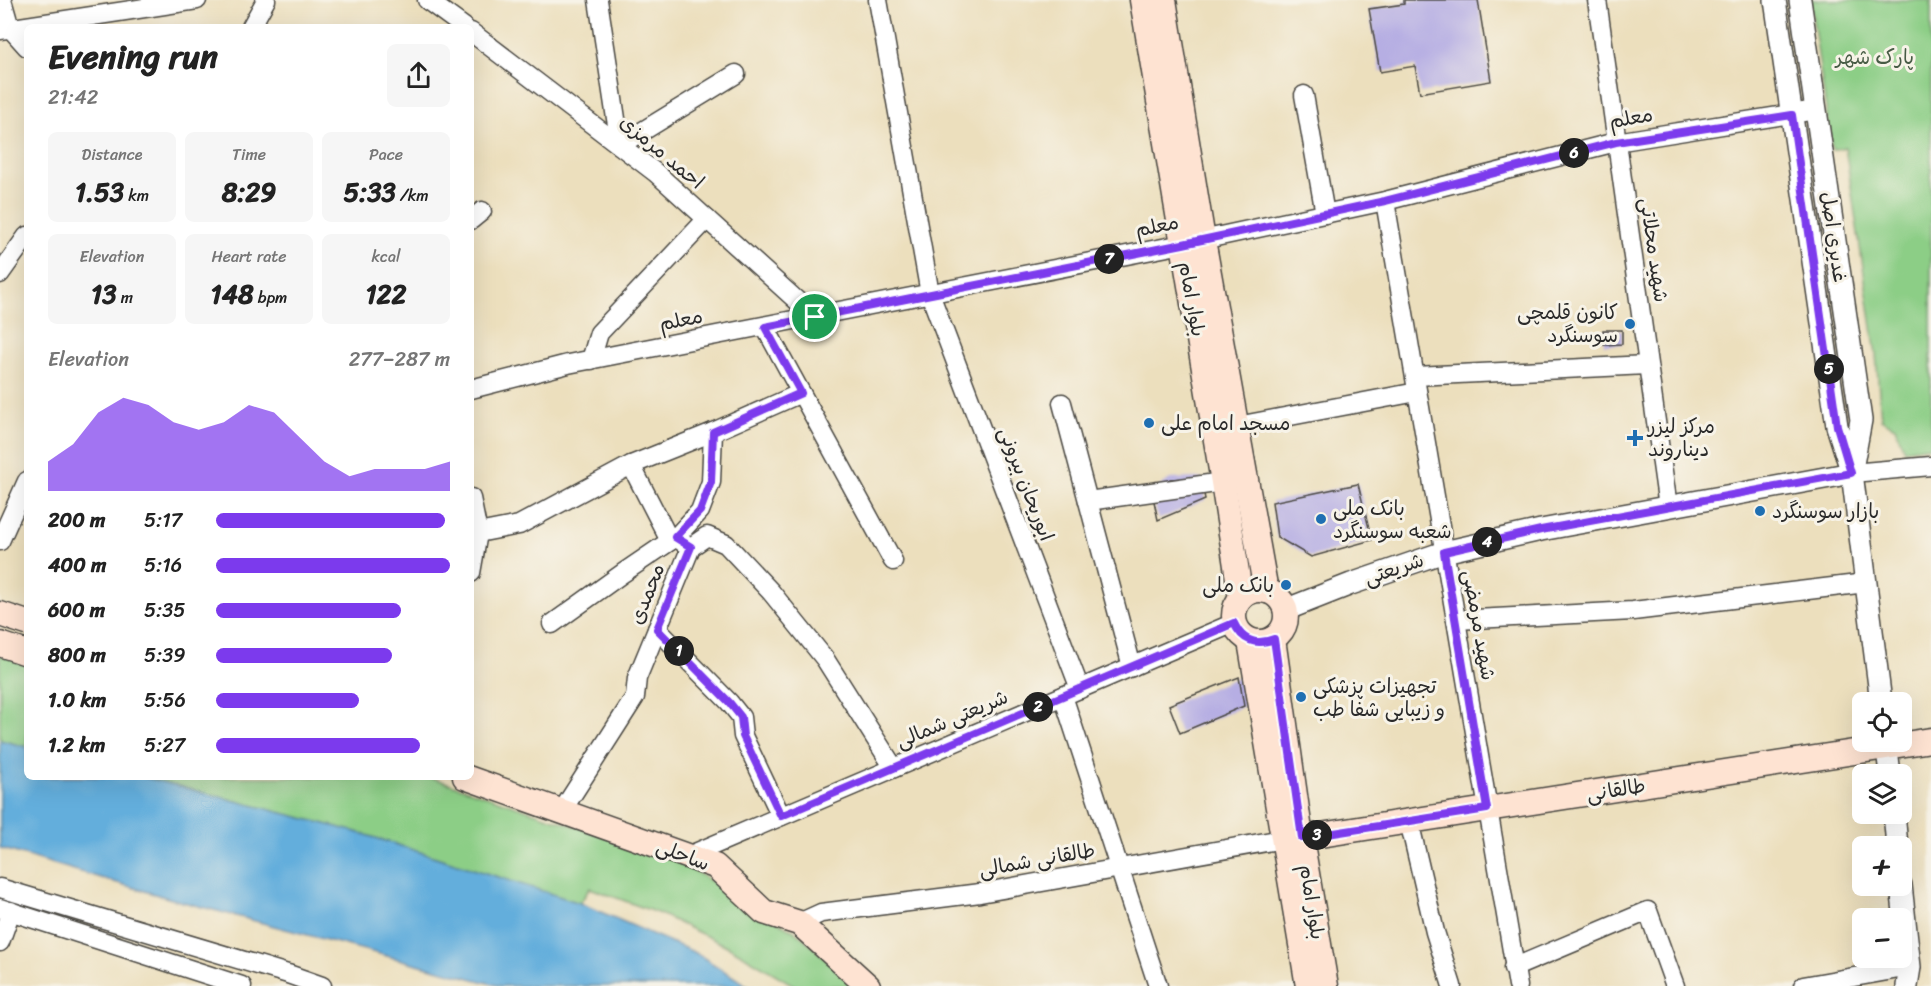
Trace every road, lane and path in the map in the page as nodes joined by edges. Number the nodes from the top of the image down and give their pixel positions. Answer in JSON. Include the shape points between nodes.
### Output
{"nodes":[{"id":1,"x":3,"y":0,"type":"edge"},
{"id":2,"x":197,"y":0,"type":"edge"},
{"id":3,"x":266,"y":0,"type":"edge"},
{"id":4,"x":428,"y":0,"type":"edge"},
{"id":5,"x":598,"y":0,"type":"edge"},
{"id":6,"x":878,"y":0,"type":"edge"},
{"id":7,"x":1142,"y":0,"type":"edge"},
{"id":8,"x":1164,"y":0,"type":"edge"},
{"id":9,"x":1598,"y":0,"type":"edge"},
{"id":10,"x":1775,"y":0,"type":"edge"},
{"id":11,"x":1800,"y":0,"type":"edge"},
{"id":12,"x":130,"y":5,"type":"edge"},
{"id":13,"x":31,"y":24,"type":"edge"},
{"id":14,"x":253,"y":24,"type":"edge"},
{"id":15,"x":460,"y":24,"type":"edge"},
{"id":16,"x":24,"y":25,"type":"edge"},
{"id":17,"x":5,"y":29,"type":"edge"},
{"id":18,"x":474,"y":34,"type":"edge"},
{"id":19,"x":24,"y":45,"type":"edge"},
{"id":20,"x":736,"y":74,"type":"dead end"},
{"id":21,"x":1304,"y":95,"type":"dead end"},
{"id":22,"x":1816,"y":110,"type":"junction"},
{"id":23,"x":1792,"y":115,"type":"junction"},
{"id":24,"x":1616,"y":142,"type":"junction"},
{"id":25,"x":620,"y":145,"type":"junction"},
{"id":26,"x":1385,"y":201,"type":"junction"},
{"id":27,"x":1325,"y":214,"type":"junction"},
{"id":28,"x":707,"y":219,"type":"junction"},
{"id":29,"x":24,"y":240,"type":"edge"},
{"id":30,"x":1193,"y":242,"type":"junction"},
{"id":31,"x":0,"y":274,"type":"edge"},
{"id":32,"x":930,"y":294,"type":"junction"},
{"id":33,"x":815,"y":317,"type":"junction"},
{"id":34,"x":765,"y":327,"type":"junction"},
{"id":35,"x":591,"y":360,"type":"junction"},
{"id":36,"x":1647,"y":365,"type":"junction"},
{"id":37,"x":1416,"y":384,"type":"junction"},
{"id":38,"x":474,"y":388,"type":"edge"},
{"id":39,"x":801,"y":393,"type":"junction"},
{"id":40,"x":1062,"y":403,"type":"dead end"},
{"id":41,"x":1237,"y":426,"type":"junction"},
{"id":42,"x":713,"y":432,"type":"junction"},
{"id":43,"x":631,"y":465,"type":"junction"},
{"id":44,"x":1931,"y":466,"type":"edge"},
{"id":45,"x":1851,"y":473,"type":"junction"},
{"id":46,"x":1223,"y":482,"type":"junction"},
{"id":47,"x":24,"y":488,"type":"edge"},
{"id":48,"x":1088,"y":501,"type":"junction"},
{"id":49,"x":1668,"y":507,"type":"junction"},
{"id":50,"x":474,"y":513,"type":"edge"},
{"id":51,"x":478,"y":533,"type":"junction"},
{"id":52,"x":0,"y":541,"type":"edge"},
{"id":53,"x":679,"y":542,"type":"junction"},
{"id":54,"x":1444,"y":552,"type":"junction"},
{"id":55,"x":474,"y":556,"type":"edge"},
{"id":56,"x":893,"y":561,"type":"dead end"},
{"id":57,"x":1866,"y":583,"type":"junction"},
{"id":58,"x":1266,"y":591,"type":"junction"},
{"id":59,"x":1241,"y":598,"type":"junction"},
{"id":60,"x":1285,"y":610,"type":"junction"},
{"id":61,"x":0,"y":614,"type":"edge"},
{"id":62,"x":1456,"y":620,"type":"junction"},
{"id":63,"x":24,"y":622,"type":"edge"},
{"id":64,"x":1234,"y":623,"type":"junction"},
{"id":65,"x":552,"y":624,"type":"dead end"},
{"id":66,"x":657,"y":629,"type":"junction"},
{"id":67,"x":1274,"y":639,"type":"junction"},
{"id":68,"x":1250,"y":641,"type":"junction"},
{"id":69,"x":0,"y":644,"type":"edge"},
{"id":70,"x":24,"y":651,"type":"edge"},
{"id":71,"x":1132,"y":667,"type":"junction"},
{"id":72,"x":1080,"y":689,"type":"junction"},
{"id":73,"x":1880,"y":692,"type":"edge"},
{"id":74,"x":1063,"y":696,"type":"junction"},
{"id":75,"x":1931,"y":740,"type":"edge"},
{"id":76,"x":1912,"y":742,"type":"edge"},
{"id":77,"x":1852,"y":750,"type":"edge"},
{"id":78,"x":894,"y":768,"type":"junction"},
{"id":79,"x":473,"y":780,"type":"edge"},
{"id":80,"x":1487,"y":809,"type":"junction"},
{"id":81,"x":562,"y":812,"type":"junction"},
{"id":82,"x":781,"y":816,"type":"junction"},
{"id":83,"x":1409,"y":821,"type":"junction"},
{"id":84,"x":1292,"y":839,"type":"junction"},
{"id":85,"x":688,"y":856,"type":"junction"},
{"id":86,"x":1119,"y":868,"type":"junction"},
{"id":87,"x":0,"y":888,"type":"edge"},
{"id":88,"x":1903,"y":896,"type":"edge"},
{"id":89,"x":6,"y":909,"type":"edge"},
{"id":90,"x":799,"y":923,"type":"junction"},
{"id":91,"x":0,"y":942,"type":"edge"},
{"id":92,"x":1908,"y":976,"type":"edge"},
{"id":93,"x":1516,"y":977,"type":"edge"},
{"id":94,"x":242,"y":986,"type":"edge"},
{"id":95,"x":322,"y":986,"type":"edge"},
{"id":96,"x":868,"y":986,"type":"edge"},
{"id":97,"x":1158,"y":986,"type":"edge"},
{"id":98,"x":1308,"y":986,"type":"edge"},
{"id":99,"x":1326,"y":986,"type":"edge"},
{"id":100,"x":1452,"y":986,"type":"edge"},
{"id":101,"x":1675,"y":986,"type":"edge"},
{"id":102,"x":1803,"y":986,"type":"edge"}],
"edges":[{"from":1,"to":17,"type":"street"},
{"from":2,"to":12,"type":"street"},
{"from":3,"to":14,"type":"street"},
{"from":4,"to":15,"type":"street"},
{"from":5,"to":25,"type":"street"},
{"from":6,"to":32,"type":"street","name":"ابوریحان بیرونی"},
{"from":7,"to":30,"type":"main road","name":"بلوار امام"},
{"from":8,"to":30,"type":"main road","name":"بلوار امام"},
{"from":9,"to":24,"type":"street","name":"شهید محلاتی"},
{"from":10,"to":23,"type":"street","name":"غدیری اصل"},
{"from":11,"to":22,"type":"street","name":"غدیری اصل"},
{"from":12,"to":13,"type":"street"},
{"from":16,"to":17,"type":"street"},
{"from":17,"to":19,"type":"street"},
{"from":18,"to":25,"type":"street","name":"احمد مرمزی"},
{"from":20,"to":25,"type":"street"},
{"from":21,"to":27,"type":"street"},
{"from":22,"to":23,"type":"street","name":"معلم"},
{"from":22,"to":45,"type":"street","name":"غدیری اصل","via":[[1861,420]]},
{"from":23,"to":24,"type":"street","name":"معلم"},
{"from":23,"to":45,"type":"street","name":"غدیری اصل","via":[[1837,426]]},
{"from":24,"to":26,"type":"street","name":"معلم"},
{"from":24,"to":36,"type":"street","name":"شهید محلاتی"},
{"from":25,"to":28,"type":"street","name":"احمد مرمزی"},
{"from":26,"to":27,"type":"street","name":"معلم"},
{"from":26,"to":37,"type":"street","name":"شهید مرمضی"},
{"from":27,"to":30,"type":"street","name":"معلم"},
{"from":28,"to":33,"type":"street","name":"احمد مرمزی"},
{"from":28,"to":35,"type":"street","via":[[599,333]]},
{"from":29,"to":31,"type":"street"},
{"from":30,"to":32,"type":"street","name":"معلم"},
{"from":30,"to":41,"type":"main road","name":"بلوار امام"},
{"from":30,"to":46,"type":"main road","name":"بلوار امام"},
{"from":32,"to":33,"type":"street","name":"معلم"},
{"from":32,"to":72,"type":"street","name":"ابوریحان بیرونی"},
{"from":33,"to":34,"type":"street","name":"معلم"},
{"from":34,"to":35,"type":"street","name":"معلم"},
{"from":34,"to":39,"type":"street"},
{"from":35,"to":38,"type":"street","name":"معلم"},
{"from":36,"to":37,"type":"street"},
{"from":36,"to":49,"type":"street","name":"شهید محلاتی"},
{"from":37,"to":41,"type":"street"},
{"from":37,"to":54,"type":"street","name":"شهید مرمضی"},
{"from":39,"to":42,"type":"street"},
{"from":39,"to":56,"type":"street"},
{"from":40,"to":48,"type":"street"},
{"from":41,"to":58,"type":"main road","name":"بلوار امام"},
{"from":42,"to":43,"type":"street"},
{"from":42,"to":53,"type":"street","via":[[711,482],[700,511]]},
{"from":43,"to":51,"type":"street","via":[[519,525]]},
{"from":43,"to":53,"type":"street"},
{"from":44,"to":45,"type":"street","name":"شریعتی"},
{"from":45,"to":49,"type":"street","name":"شریعتی"},
{"from":45,"to":57,"type":"street","name":"غدیری اصل"},
{"from":46,"to":48,"type":"street"},
{"from":46,"to":59,"type":"main road","name":"بلوار امام"},
{"from":47,"to":52,"type":"street"},
{"from":48,"to":71,"type":"street"},
{"from":49,"to":54,"type":"street","name":"شریعتی"},
{"from":50,"to":51,"type":"street"},
{"from":51,"to":55,"type":"street"},
{"from":53,"to":65,"type":"street"},
{"from":53,"to":66,"type":"street","name":"محمدی"},
{"from":53,"to":78,"type":"street","via":[[707,536],[726,544],[825,659]]},
{"from":54,"to":60,"type":"street","name":"شریعتی"},
{"from":54,"to":62,"type":"street","name":"شهید مرمضی"},
{"from":57,"to":62,"type":"street","via":[[1633,611]]},
{"from":57,"to":73,"type":"street","name":"غدیری اصل"},
{"from":58,"to":59,"type":"main road","via":[[1253,591]]},
{"from":58,"to":60,"type":"main road","via":[[1278,598]]},
{"from":59,"to":64,"type":"main road","via":[[1234,610]]},
{"from":60,"to":67,"type":"main road","via":[[1284,627]]},
{"from":61,"to":63,"type":"main road"},
{"from":62,"to":80,"type":"street","name":"شهید مرمضی"},
{"from":64,"to":68,"type":"main road"},
{"from":64,"to":71,"type":"street","name":"شریعتی شمالی"},
{"from":66,"to":81,"type":"street","name":"محمدی","via":[[637,678],[635,696]]},
{"from":66,"to":82,"type":"street","via":[[741,717],[743,736]]},
{"from":67,"to":68,"type":"main road"},
{"from":67,"to":84,"type":"main road","name":"بلوار امام"},
{"from":68,"to":84,"type":"main road","name":"بلوار امام"},
{"from":69,"to":70,"type":"main road"},
{"from":71,"to":72,"type":"street","name":"شریعتی شمالی"},
{"from":72,"to":74,"type":"street","name":"شریعتی شمالی"},
{"from":74,"to":78,"type":"street","name":"شریعتی شمالی"},
{"from":74,"to":86,"type":"street"},
{"from":75,"to":76,"type":"main road","name":"طالقانی"},
{"from":77,"to":80,"type":"main road","name":"طالقانی"},
{"from":78,"to":82,"type":"street","name":"شریعتی شمالی"},
{"from":79,"to":81,"type":"main road","name":"ساحلی"},
{"from":80,"to":83,"type":"main road","name":"طالقانی"},
{"from":80,"to":93,"type":"street","name":"شهید مرمضی"},
{"from":81,"to":85,"type":"main road","name":"ساحلی"},
{"from":82,"to":85,"type":"street","name":"شریعتی شمالی"},
{"from":83,"to":84,"type":"main road","name":"طالقانی"},
{"from":83,"to":100,"type":"street"},
{"from":84,"to":86,"type":"street","name":"طالقانی شمالی"},
{"from":84,"to":98,"type":"main road","name":"بلوار امام"},
{"from":84,"to":99,"type":"main road","name":"بلوار امام"},
{"from":85,"to":90,"type":"main road","name":"ساحلی","via":[[715,866],[764,912]]},
{"from":86,"to":90,"type":"street","name":"طالقانی شمالی","via":[[980,893],[821,913]]},
{"from":86,"to":97,"type":"street"},
{"from":87,"to":95,"type":"street"},
{"from":88,"to":92,"type":"street"},
{"from":89,"to":91,"type":"street"},
{"from":89,"to":94,"type":"street"},
{"from":90,"to":96,"type":"main road","name":"ساحلی"},
{"from":92,"to":102,"type":"street"},
{"from":93,"to":101,"type":"street","via":[[1648,911]]}]}
